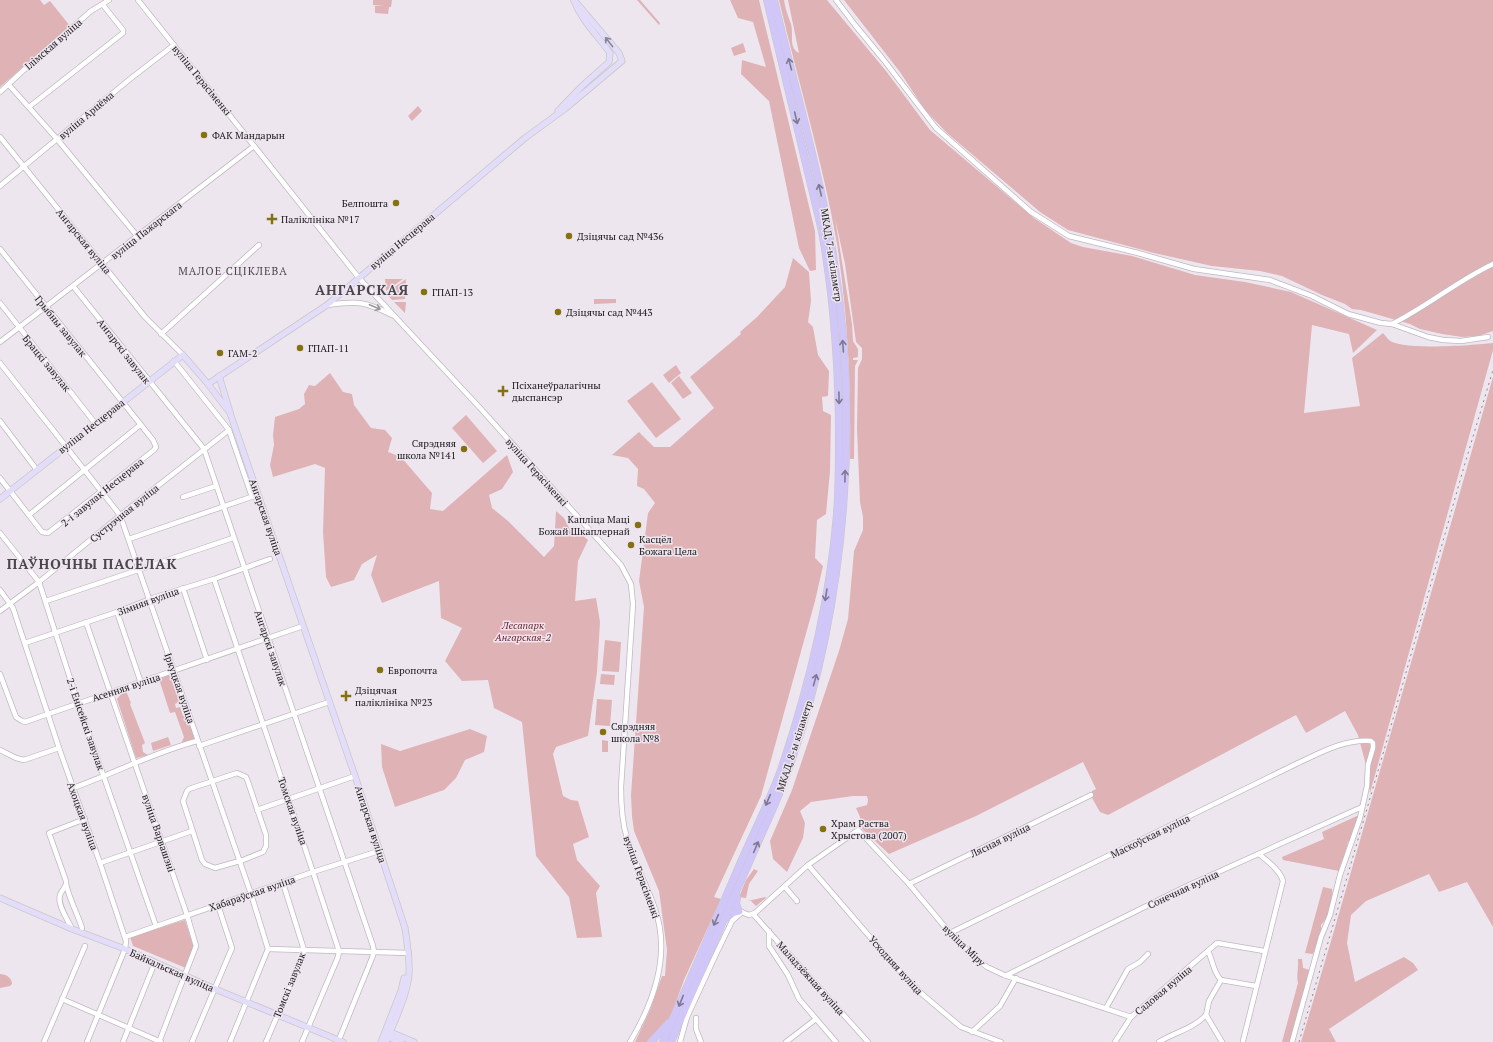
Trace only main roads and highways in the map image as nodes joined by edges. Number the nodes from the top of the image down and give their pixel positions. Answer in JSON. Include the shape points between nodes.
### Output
{"nodes":[{"id":1,"x":574,"y":0,"type":"edge"},
{"id":2,"x":767,"y":0,"type":"edge"},
{"id":3,"x":774,"y":0,"type":"edge"},
{"id":4,"x":592,"y":25,"type":"junction"},
{"id":5,"x":609,"y":62,"type":"junction"},
{"id":6,"x":613,"y":68,"type":"junction"},
{"id":7,"x":582,"y":86,"type":"junction"},
{"id":8,"x":585,"y":92,"type":"junction"},
{"id":9,"x":551,"y":118,"type":"junction"},
{"id":10,"x":183,"y":354,"type":"joint"},
{"id":11,"x":219,"y":376,"type":"junction"},
{"id":12,"x":208,"y":384,"type":"junction"},
{"id":13,"x":230,"y":413,"type":"junction"},
{"id":14,"x":0,"y":499,"type":"edge"},
{"id":15,"x":840,"y":515,"type":"junction"},
{"id":16,"x":741,"y":884,"type":"junction"},
{"id":17,"x":0,"y":898,"type":"edge"},
{"id":18,"x":725,"y":920,"type":"junction"},
{"id":19,"x":691,"y":985,"type":"junction"},
{"id":20,"x":673,"y":1019,"type":"junction"},
{"id":21,"x":387,"y":1036,"type":"edge"},
{"id":22,"x":340,"y":1041,"type":"edge"},
{"id":23,"x":381,"y":1042,"type":"edge"},
{"id":24,"x":400,"y":1042,"type":"edge"},
{"id":25,"x":414,"y":1042,"type":"edge"},
{"id":26,"x":651,"y":1042,"type":"edge"},
{"id":27,"x":663,"y":1042,"type":"edge"},
{"id":28,"x":671,"y":1042,"type":"edge"}],
"edges":[{"from":1,"to":4,"type":"main road"},
{"from":2,"to":15,"type":"highway","name":"МКАД, 7-ы кіламетр","one_way":true,"via":[[827,262],[839,395]]},
{"from":15,"to":3,"type":"highway","name":"МКАД, 7-ы кіламетр","one_way":true,"via":[[846,405],[839,296],[821,191]]},
{"from":4,"to":5,"type":"main road","via":[[610,53]]},
{"from":6,"to":4,"type":"main road","one_way":true,"via":[[622,61],[621,56]]},
{"from":5,"to":6,"type":"main road","via":[[614,63]]},
{"from":5,"to":7,"type":"main road"},
{"from":6,"to":8,"type":"main road"},
{"from":7,"to":8,"type":"main road","via":[[581,91]]},
{"from":7,"to":9,"type":"main road"},
{"from":8,"to":9,"type":"main road"},
{"from":9,"to":11,"type":"main road","name":"вуліца Несцерава","via":[[327,305]]},
{"from":10,"to":12,"type":"main road","name":"Ангарская вуліца"},
{"from":10,"to":14,"type":"main road","name":"вуліца Несцерава"},
{"from":11,"to":12,"type":"main road","name":"вуліца Несцерава"},
{"from":11,"to":13,"type":"main road"},
{"from":12,"to":13,"type":"main road","name":"Ангарская вуліца"},
{"from":13,"to":21,"type":"main road","name":"Ангарская вуліца","via":[[255,496],[303,626],[401,915],[409,953],[409,974],[406,991]]},
{"from":16,"to":15,"type":"highway","name":"МКАД, 8-ы кіламетр","one_way":true,"via":[[787,774],[818,668],[831,603]]},
{"from":15,"to":19,"type":"highway","name":"МКАД, 8-ы кіламетр","one_way":true,"via":[[811,668],[795,726],[780,772]]},
{"from":16,"to":18,"type":"highway","name":"МКАД, 8-ы кіламетр"},
{"from":16,"to":18,"type":"highway","via":[[736,901],[740,911],[730,914]]},
{"from":17,"to":22,"type":"main road","name":"Байкальская вуліца"},
{"from":18,"to":19,"type":"highway","name":"МКАД, 8-ы кіламетр"},
{"from":19,"to":20,"type":"highway","one_way":true},
{"from":19,"to":28,"type":"highway"},
{"from":20,"to":26,"type":"highway"},
{"from":20,"to":27,"type":"highway"},
{"from":21,"to":23,"type":"main road","name":"Ангарская вуліца"},
{"from":21,"to":24,"type":"main road"},
{"from":21,"to":25,"type":"main road"}]}
